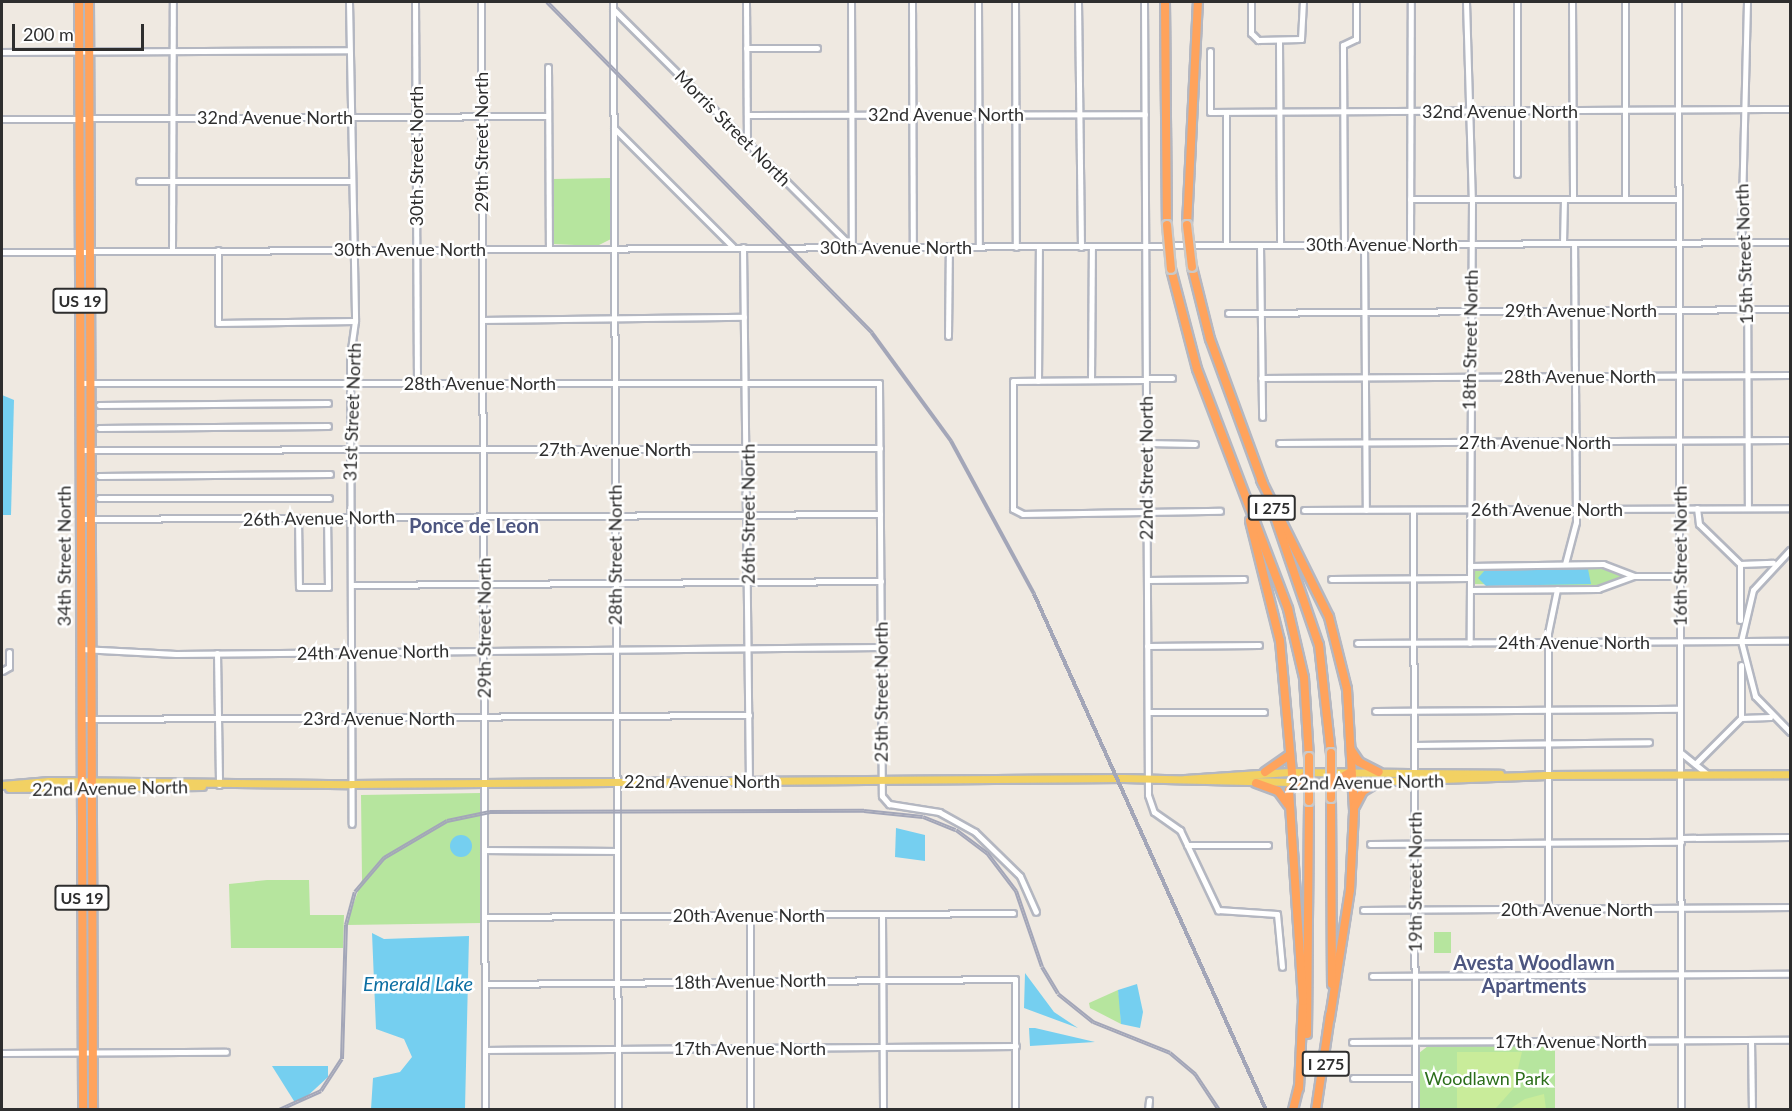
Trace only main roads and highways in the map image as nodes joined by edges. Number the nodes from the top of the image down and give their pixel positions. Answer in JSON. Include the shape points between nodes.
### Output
{"nodes":[{"id":1,"x":79,"y":2,"type":"edge"},
{"id":2,"x":89,"y":2,"type":"edge"},
{"id":3,"x":1165,"y":2,"type":"edge"},
{"id":4,"x":1198,"y":2,"type":"edge"},
{"id":5,"x":84,"y":52,"type":"junction"},
{"id":6,"x":85,"y":182,"type":"junction"},
{"id":7,"x":1261,"y":480,"type":"junction"},
{"id":8,"x":1243,"y":491,"type":"junction"},
{"id":9,"x":86,"y":719,"type":"junction"},
{"id":10,"x":1350,"y":750,"type":"junction"},
{"id":11,"x":1288,"y":756,"type":"junction"},
{"id":12,"x":1265,"y":772,"type":"junction"},
{"id":13,"x":1290,"y":772,"type":"junction"},
{"id":14,"x":1310,"y":772,"type":"junction"},
{"id":15,"x":1351,"y":772,"type":"junction"},
{"id":16,"x":1791,"y":774,"type":"edge"},
{"id":17,"x":1547,"y":775,"type":"junction"},
{"id":18,"x":1379,"y":777,"type":"junction"},
{"id":19,"x":1185,"y":779,"type":"junction"},
{"id":20,"x":81,"y":781,"type":"junction"},
{"id":21,"x":91,"y":781,"type":"junction"},
{"id":22,"x":1256,"y":783,"type":"junction"},
{"id":23,"x":1293,"y":783,"type":"junction"},
{"id":24,"x":1332,"y":783,"type":"junction"},
{"id":25,"x":1351,"y":783,"type":"junction"},
{"id":26,"x":219,"y":784,"type":"junction"},
{"id":27,"x":2,"y":786,"type":"edge"},
{"id":28,"x":81,"y":791,"type":"junction"},
{"id":29,"x":92,"y":791,"type":"junction"},
{"id":30,"x":1290,"y":811,"type":"junction"},
{"id":31,"x":1354,"y":812,"type":"junction"},
{"id":32,"x":82,"y":888,"type":"junction"},
{"id":33,"x":92,"y":890,"type":"junction"},
{"id":34,"x":1330,"y":1018,"type":"junction"},
{"id":35,"x":1299,"y":1088,"type":"junction"},
{"id":36,"x":1293,"y":1109,"type":"edge"},
{"id":37,"x":83,"y":1110,"type":"edge"},
{"id":38,"x":93,"y":1110,"type":"edge"},
{"id":39,"x":1316,"y":1110,"type":"edge"}],
"edges":[{"from":1,"to":5,"type":"highway","name":"34th Street North","number":"US 19"},
{"from":2,"to":5,"type":"highway","name":"34th Street North","number":"US 19"},
{"from":3,"to":8,"type":"highway","number":"I 275","bridge":true,"via":[[1167,225],[1171,269],[1184,331]]},
{"from":4,"to":7,"type":"highway","number":"I 275","bridge":true,"via":[[1187,225],[1191,267],[1204,320]]},
{"from":5,"to":6,"type":"highway","name":"34th Street North","number":"US 19"},
{"from":6,"to":9,"type":"highway","name":"34th Street North","number":"US 19","via":[[80,252],[80,383],[81,649]]},
{"from":6,"to":9,"type":"highway","name":"34th Street North","number":"US 19","via":[[90,252],[91,520],[91,654]]},
{"from":7,"to":10,"type":"highway","via":[[1329,617],[1347,688]]},
{"from":7,"to":34,"type":"highway","number":"I 275","bridge":true,"via":[[1319,645],[1331,753]]},
{"from":8,"to":11,"type":"highway","via":[[1280,643]]},
{"from":8,"to":35,"type":"highway","number":"I 275","bridge":true,"via":[[1297,641],[1309,757],[1309,1005]]},
{"from":9,"to":20,"type":"highway","name":"34th Street North","number":"US 19"},
{"from":9,"to":21,"type":"highway","name":"34th Street North","number":"US 19"},
{"from":10,"to":15,"type":"highway"},
{"from":10,"to":18,"type":"highway"},
{"from":11,"to":12,"type":"highway"},
{"from":11,"to":13,"type":"highway"},
{"from":12,"to":13,"type":"main road","name":"22nd Avenue North"},
{"from":12,"to":19,"type":"main road","name":"22nd Avenue North"},
{"from":13,"to":14,"type":"main road","name":"22nd Avenue North"},
{"from":13,"to":23,"type":"highway"},
{"from":14,"to":15,"type":"main road","name":"22nd Avenue North"},
{"from":14,"to":23,"type":"highway"},
{"from":15,"to":18,"type":"main road","name":"22nd Avenue North"},
{"from":15,"to":24,"type":"highway"},
{"from":15,"to":25,"type":"highway"},
{"from":16,"to":17,"type":"main road","name":"22nd Avenue North"},
{"from":17,"to":18,"type":"main road","name":"22nd Avenue North","via":[[1414,773]]},
{"from":17,"to":18,"type":"main road","name":"22nd Avenue North","via":[[1414,781]]},
{"from":18,"to":25,"type":"main road","name":"22nd Avenue North"},
{"from":18,"to":31,"type":"highway","via":[[1359,796]]},
{"from":19,"to":22,"type":"main road","name":"22nd Avenue North"},
{"from":19,"to":26,"type":"main road","name":"22nd Avenue North"},
{"from":20,"to":21,"type":"main road","name":"22nd Avenue North"},
{"from":20,"to":27,"type":"main road","name":"22nd Avenue North"},
{"from":20,"to":28,"type":"highway","name":"34th Street North","number":"US 19"},
{"from":21,"to":26,"type":"main road","name":"22nd Avenue North"},
{"from":21,"to":29,"type":"highway","name":"34th Street North","number":"US 19"},
{"from":22,"to":23,"type":"main road","name":"22nd Avenue North"},
{"from":22,"to":30,"type":"highway","via":[[1278,791]]},
{"from":23,"to":24,"type":"main road","name":"22nd Avenue North"},
{"from":23,"to":30,"type":"highway"},
{"from":24,"to":25,"type":"main road","name":"22nd Avenue North"},
{"from":25,"to":31,"type":"highway"},
{"from":26,"to":29,"type":"main road","name":"22nd Avenue North"},
{"from":27,"to":28,"type":"main road","name":"22nd Avenue North"},
{"from":28,"to":29,"type":"main road","name":"22nd Avenue North"},
{"from":28,"to":32,"type":"highway","name":"34th Street North","number":"US 19"},
{"from":29,"to":33,"type":"highway","name":"34th Street North","number":"US 19"},
{"from":30,"to":35,"type":"highway","via":[[1303,1001]]},
{"from":31,"to":34,"type":"highway","via":[[1348,912]]},
{"from":32,"to":33,"type":"highway"},
{"from":32,"to":37,"type":"highway","name":"34th Street North","number":"US 19"},
{"from":33,"to":38,"type":"highway","name":"34th Street North","number":"US 19"},
{"from":34,"to":39,"type":"highway","number":"I 275"},
{"from":35,"to":36,"type":"highway","number":"I 275"}]}
